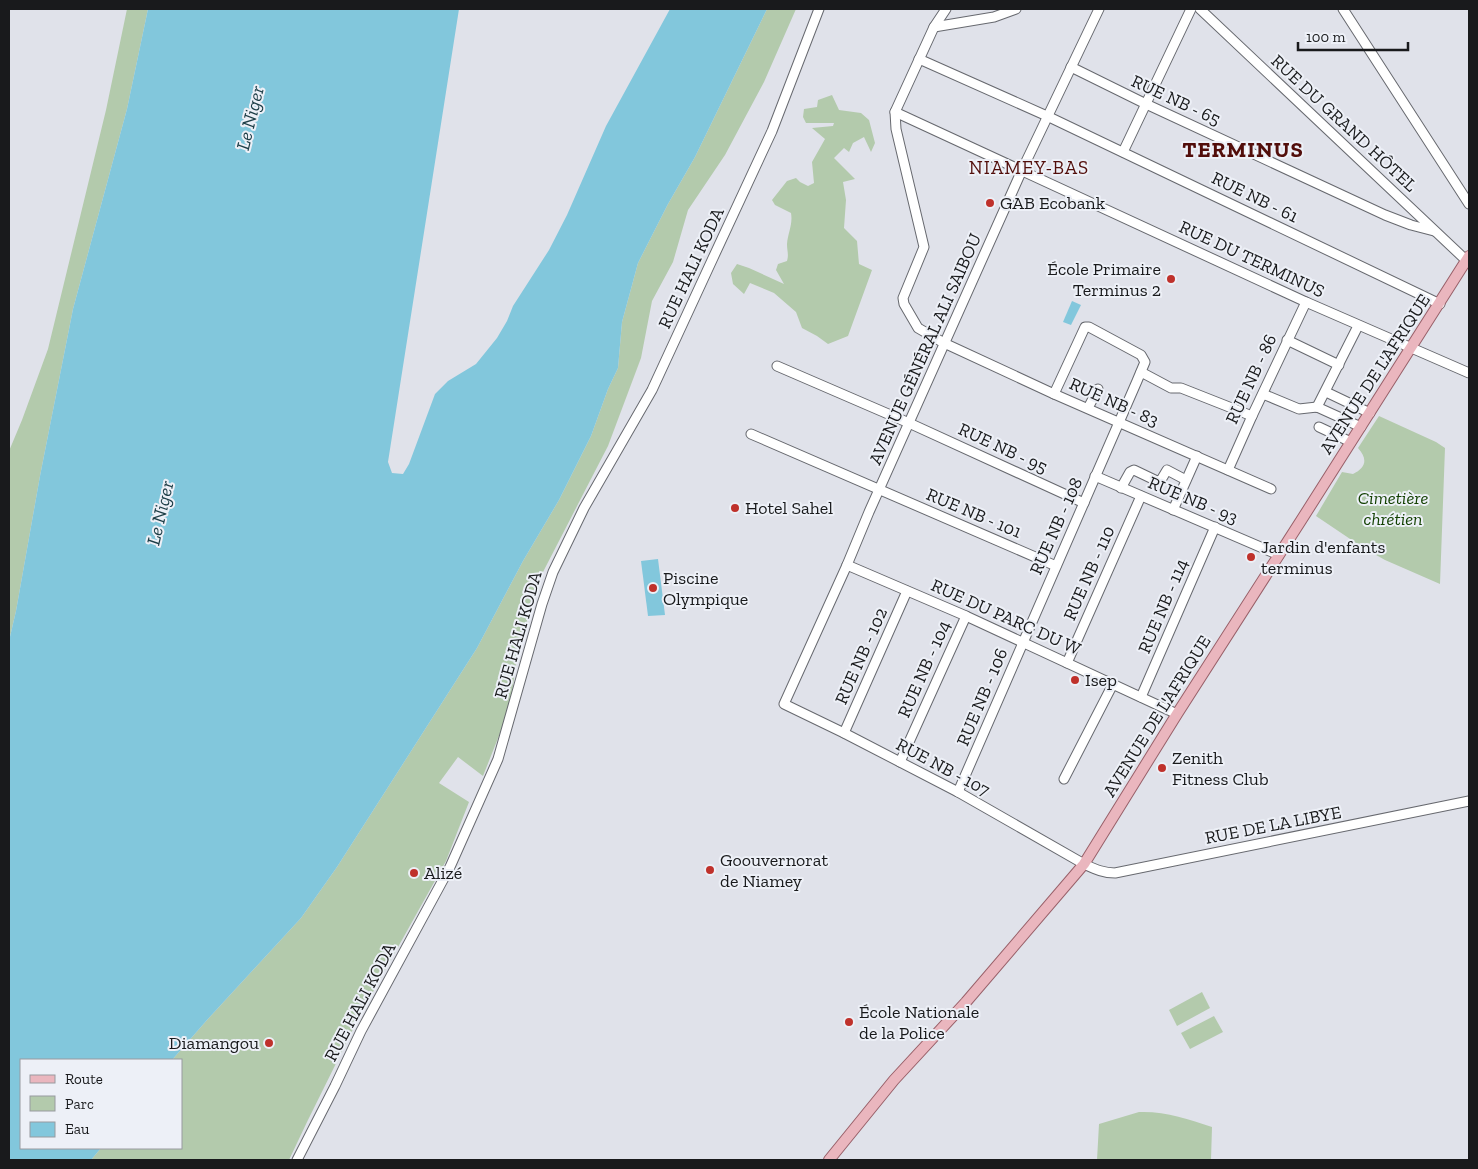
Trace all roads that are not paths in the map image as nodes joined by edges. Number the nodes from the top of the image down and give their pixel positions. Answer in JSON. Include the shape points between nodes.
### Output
{"nodes":[{"id":1,"x":819,"y":9,"type":"edge"},
{"id":2,"x":946,"y":9,"type":"edge"},
{"id":3,"x":1016,"y":9,"type":"edge"},
{"id":4,"x":1191,"y":9,"type":"edge"},
{"id":5,"x":1200,"y":9,"type":"edge"},
{"id":6,"x":1343,"y":9,"type":"edge"},
{"id":7,"x":1095,"y":11,"type":"edge"},
{"id":8,"x":934,"y":27,"type":"junction"},
{"id":9,"x":919,"y":59,"type":"junction"},
{"id":10,"x":1071,"y":67,"type":"junction"},
{"id":11,"x":1146,"y":104,"type":"junction"},
{"id":12,"x":895,"y":112,"type":"junction"},
{"id":13,"x":1047,"y":116,"type":"junction"},
{"id":14,"x":1123,"y":152,"type":"junction"},
{"id":15,"x":1022,"y":170,"type":"junction"},
{"id":16,"x":1469,"y":204,"type":"edge"},
{"id":17,"x":1434,"y":230,"type":"junction"},
{"id":18,"x":1468,"y":259,"type":"edge"},
{"id":19,"x":1306,"y":302,"type":"junction"},
{"id":20,"x":1440,"y":304,"type":"junction"},
{"id":21,"x":1358,"y":326,"type":"junction"},
{"id":22,"x":1287,"y":340,"type":"junction"},
{"id":23,"x":944,"y":343,"type":"junction"},
{"id":24,"x":1411,"y":348,"type":"junction"},
{"id":25,"x":1338,"y":365,"type":"junction"},
{"id":26,"x":777,"y":366,"type":"dead end"},
{"id":27,"x":1141,"y":372,"type":"junction"},
{"id":28,"x":1469,"y":372,"type":"edge"},
{"id":29,"x":1098,"y":389,"type":"dead end"},
{"id":30,"x":1326,"y":392,"type":"junction"},
{"id":31,"x":1054,"y":394,"type":"junction"},
{"id":32,"x":1263,"y":394,"type":"junction"},
{"id":33,"x":1317,"y":407,"type":"junction"},
{"id":34,"x":1088,"y":408,"type":"junction"},
{"id":35,"x":1370,"y":413,"type":"junction"},
{"id":36,"x":1252,"y":416,"type":"junction"},
{"id":37,"x":1119,"y":422,"type":"junction"},
{"id":38,"x":909,"y":423,"type":"junction"},
{"id":39,"x":1319,"y":426,"type":"dead end"},
{"id":40,"x":1361,"y":427,"type":"junction"},
{"id":41,"x":751,"y":434,"type":"dead end"},
{"id":42,"x":1351,"y":442,"type":"junction"},
{"id":43,"x":1197,"y":456,"type":"junction"},
{"id":44,"x":1228,"y":470,"type":"junction"},
{"id":45,"x":1095,"y":476,"type":"junction"},
{"id":46,"x":1186,"y":480,"type":"junction"},
{"id":47,"x":1121,"y":488,"type":"junction"},
{"id":48,"x":1271,"y":489,"type":"dead end"},
{"id":49,"x":880,"y":490,"type":"junction"},
{"id":50,"x":1141,"y":496,"type":"junction"},
{"id":51,"x":1084,"y":503,"type":"junction"},
{"id":52,"x":1173,"y":510,"type":"junction"},
{"id":53,"x":1215,"y":527,"type":"junction"},
{"id":54,"x":1279,"y":554,"type":"junction"},
{"id":55,"x":847,"y":565,"type":"junction"},
{"id":56,"x":1056,"y":566,"type":"junction"},
{"id":57,"x":907,"y":591,"type":"junction"},
{"id":58,"x":966,"y":616,"type":"junction"},
{"id":59,"x":1023,"y":642,"type":"junction"},
{"id":60,"x":1067,"y":663,"type":"junction"},
{"id":61,"x":1113,"y":684,"type":"junction"},
{"id":62,"x":1141,"y":698,"type":"junction"},
{"id":63,"x":784,"y":704,"type":"joint"},
{"id":64,"x":1177,"y":714,"type":"junction"},
{"id":65,"x":844,"y":733,"type":"junction"},
{"id":66,"x":900,"y":762,"type":"junction"},
{"id":67,"x":1064,"y":778,"type":"dead end"},
{"id":68,"x":958,"y":792,"type":"junction"},
{"id":69,"x":1469,"y":801,"type":"edge"},
{"id":70,"x":1084,"y":864,"type":"junction"},
{"id":71,"x":297,"y":1160,"type":"edge"},
{"id":72,"x":829,"y":1160,"type":"edge"}],
"edges":[{"from":1,"to":71,"type":"street","name":"RUE HALI KODA","via":[[772,131],[652,390],[584,508],[553,572],[498,759],[450,867],[360,1031]]},
{"from":2,"to":8,"type":"street"},
{"from":3,"to":8,"type":"street","via":[[994,17]]},
{"from":4,"to":11,"type":"street"},
{"from":5,"to":17,"type":"street","name":"RUE DU GRAND HÔTEL"},
{"from":6,"to":16,"type":"street"},
{"from":7,"to":10,"type":"street","name":"AVENUE GÉNÉRAL ALI SAIBOU"},
{"from":8,"to":9,"type":"street"},
{"from":9,"to":12,"type":"street"},
{"from":9,"to":13,"type":"street","name":"RUE NB - 61"},
{"from":10,"to":11,"type":"street","name":"RUE NB - 65"},
{"from":10,"to":13,"type":"street","name":"AVENUE GÉNÉRAL ALI SAIBOU"},
{"from":11,"to":14,"type":"street"},
{"from":11,"to":17,"type":"street","name":"RUE NB - 65","via":[[1386,215]]},
{"from":12,"to":15,"type":"street","name":"RUE DU TERMINUS"},
{"from":12,"to":23,"type":"street","name":"RUE NB - 83","via":[[896,129],[924,247],[905,292],[904,304],[918,328]]},
{"from":13,"to":14,"type":"street","name":"RUE NB - 61"},
{"from":13,"to":15,"type":"street","name":"AVENUE GÉNÉRAL ALI SAIBOU"},
{"from":14,"to":20,"type":"street","name":"RUE NB - 61"},
{"from":15,"to":19,"type":"street","name":"RUE DU TERMINUS"},
{"from":15,"to":23,"type":"street","name":"AVENUE GÉNÉRAL ALI SAIBOU"},
{"from":17,"to":18,"type":"street","name":"RUE DU GRAND HÔTEL"},
{"from":18,"to":20,"type":"main road","name":"AVENUE DE L'AFRIQUE"},
{"from":19,"to":21,"type":"street","name":"RUE DU TERMINUS"},
{"from":19,"to":22,"type":"street","name":"RUE NB - 86"},
{"from":20,"to":24,"type":"main road","name":"AVENUE DE L'AFRIQUE"},
{"from":21,"to":24,"type":"street","name":"RUE DU TERMINUS"},
{"from":21,"to":25,"type":"street"},
{"from":22,"to":25,"type":"street"},
{"from":22,"to":32,"type":"street","name":"RUE NB - 86"},
{"from":23,"to":31,"type":"street","name":"RUE NB - 83"},
{"from":23,"to":38,"type":"street","name":"AVENUE GÉNÉRAL ALI SAIBOU"},
{"from":24,"to":28,"type":"street","name":"RUE DU TERMINUS"},
{"from":24,"to":35,"type":"main road","name":"AVENUE DE L'AFRIQUE"},
{"from":25,"to":30,"type":"street"},
{"from":26,"to":38,"type":"street","name":"RUE NB - 95"},
{"from":27,"to":31,"type":"street","name":"RUE NB - 108","via":[[1145,362],[1143,358],[1087,327]]},
{"from":27,"to":36,"type":"street","via":[[1171,388],[1181,388]]},
{"from":27,"to":37,"type":"street","name":"RUE NB - 108"},
{"from":29,"to":34,"type":"street"},
{"from":30,"to":33,"type":"street"},
{"from":30,"to":35,"type":"street"},
{"from":31,"to":34,"type":"street","name":"RUE NB - 83"},
{"from":32,"to":33,"type":"street","via":[[1299,409]]},
{"from":32,"to":36,"type":"street","name":"RUE NB - 86"},
{"from":33,"to":40,"type":"street"},
{"from":34,"to":37,"type":"street","name":"RUE NB - 83"},
{"from":35,"to":40,"type":"main road","name":"AVENUE DE L'AFRIQUE"},
{"from":36,"to":44,"type":"street","name":"RUE NB - 86"},
{"from":37,"to":43,"type":"street","name":"RUE NB - 83"},
{"from":37,"to":45,"type":"street","name":"RUE NB - 108"},
{"from":38,"to":49,"type":"street","name":"AVENUE GÉNÉRAL ALI SAIBOU"},
{"from":38,"to":51,"type":"street","name":"RUE NB - 95"},
{"from":39,"to":42,"type":"street"},
{"from":40,"to":42,"type":"main road","name":"AVENUE DE L'AFRIQUE"},
{"from":41,"to":49,"type":"street","name":"RUE NB - 101"},
{"from":42,"to":54,"type":"main road","name":"AVENUE DE L'AFRIQUE"},
{"from":43,"to":44,"type":"street","name":"RUE NB - 83"},
{"from":43,"to":46,"type":"street"},
{"from":44,"to":48,"type":"street","name":"RUE NB - 83"},
{"from":45,"to":47,"type":"street","name":"RUE NB - 93"},
{"from":45,"to":51,"type":"street","name":"RUE NB - 108"},
{"from":46,"to":47,"type":"street","via":[[1167,470],[1157,481],[1132,470]]},
{"from":46,"to":52,"type":"street"},
{"from":47,"to":50,"type":"street","name":"RUE NB - 93"},
{"from":49,"to":55,"type":"street","name":"AVENUE GÉNÉRAL ALI SAIBOU"},
{"from":49,"to":56,"type":"street","name":"RUE NB - 101"},
{"from":50,"to":52,"type":"street","name":"RUE NB - 93"},
{"from":50,"to":60,"type":"street","name":"RUE NB - 110"},
{"from":51,"to":56,"type":"street","name":"RUE NB - 108"},
{"from":52,"to":53,"type":"street","name":"RUE NB - 93"},
{"from":53,"to":54,"type":"street","name":"RUE NB - 93"},
{"from":53,"to":62,"type":"street","name":"RUE NB - 114"},
{"from":54,"to":64,"type":"main road","name":"AVENUE DE L'AFRIQUE"},
{"from":55,"to":57,"type":"street","name":"RUE DU PARC DU W"},
{"from":55,"to":63,"type":"street","name":"AVENUE GÉNÉRAL ALI SAIBOU"},
{"from":56,"to":59,"type":"street","name":"RUE NB - 108"},
{"from":57,"to":58,"type":"street","name":"RUE DU PARC DU W"},
{"from":57,"to":65,"type":"street","name":"RUE NB - 102"},
{"from":58,"to":59,"type":"street","name":"RUE DU PARC DU W"},
{"from":58,"to":66,"type":"street","name":"RUE NB - 104"},
{"from":59,"to":60,"type":"street","name":"RUE DU PARC DU W"},
{"from":59,"to":68,"type":"street","name":"RUE NB - 106"},
{"from":60,"to":61,"type":"street","name":"RUE DU PARC DU W"},
{"from":61,"to":62,"type":"street","name":"RUE DU PARC DU W"},
{"from":61,"to":67,"type":"street"},
{"from":62,"to":64,"type":"street","name":"RUE DU PARC DU W"},
{"from":63,"to":65,"type":"street","name":"RUE NB - 107"},
{"from":64,"to":70,"type":"main road","name":"AVENUE DE L'AFRIQUE"},
{"from":65,"to":66,"type":"street","name":"RUE NB - 107"},
{"from":66,"to":68,"type":"street","name":"RUE NB - 107"},
{"from":68,"to":70,"type":"street","name":"RUE NB - 107"},
{"from":69,"to":70,"type":"street","name":"RUE DE LA LIBYE","via":[[1115,873],[1099,872]]},
{"from":70,"to":72,"type":"main road","name":"AVENUE DE L'AFRIQUE","via":[[966,1002],[894,1080]]}]}
